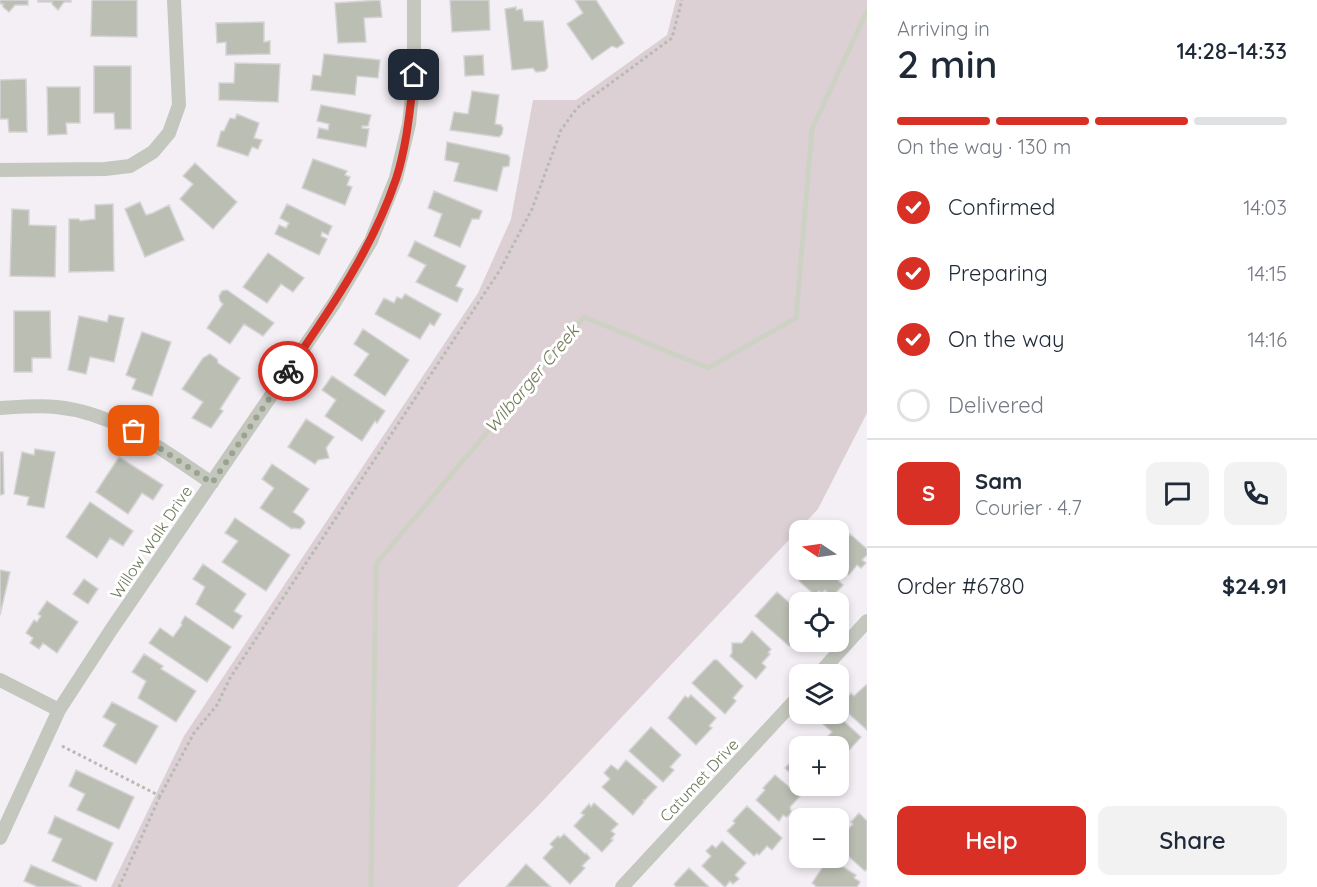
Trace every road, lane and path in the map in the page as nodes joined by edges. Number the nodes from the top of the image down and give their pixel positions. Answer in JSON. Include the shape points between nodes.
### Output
{"nodes":[{"id":1,"x":174,"y":0,"type":"edge"},
{"id":2,"x":414,"y":0,"type":"edge"},
{"id":3,"x":682,"y":0,"type":"edge"},
{"id":4,"x":0,"y":170,"type":"edge"},
{"id":5,"x":0,"y":408,"type":"edge"},
{"id":6,"x":212,"y":483,"type":"junction"},
{"id":7,"x":867,"y":621,"type":"edge"},
{"id":8,"x":828,"y":664,"type":"edge"},
{"id":9,"x":0,"y":680,"type":"edge"},
{"id":10,"x":789,"y":707,"type":"edge"},
{"id":11,"x":59,"y":710,"type":"junction"},
{"id":12,"x":62,"y":746,"type":"dead end"},
{"id":13,"x":160,"y":796,"type":"junction"},
{"id":14,"x":0,"y":838,"type":"edge"},
{"id":15,"x":119,"y":887,"type":"edge"},
{"id":16,"x":622,"y":887,"type":"edge"}],
"edges":[{"from":1,"to":4,"type":"street","via":[[179,105],[169,133],[153,152],[130,166],[105,169]]},
{"from":2,"to":6,"type":"street","name":"Willow Walk Drive","via":[[414,75],[409,124],[396,178],[371,241],[335,302]]},
{"from":3,"to":13,"type":"path","via":[[672,38],[578,108],[561,130],[532,209],[500,270],[230,678],[217,705],[194,732]]},
{"from":5,"to":6,"type":"street","via":[[55,406],[91,413],[134,431]]},
{"from":6,"to":11,"type":"street","name":"Willow Walk Drive"},
{"from":7,"to":8,"type":"street"},
{"from":9,"to":11,"type":"street"},
{"from":10,"to":16,"type":"street","name":"Catumet Drive"},
{"from":11,"to":14,"type":"street","name":"Willow Walk Drive"},
{"from":12,"to":13,"type":"path"},
{"from":13,"to":15,"type":"path"}]}
